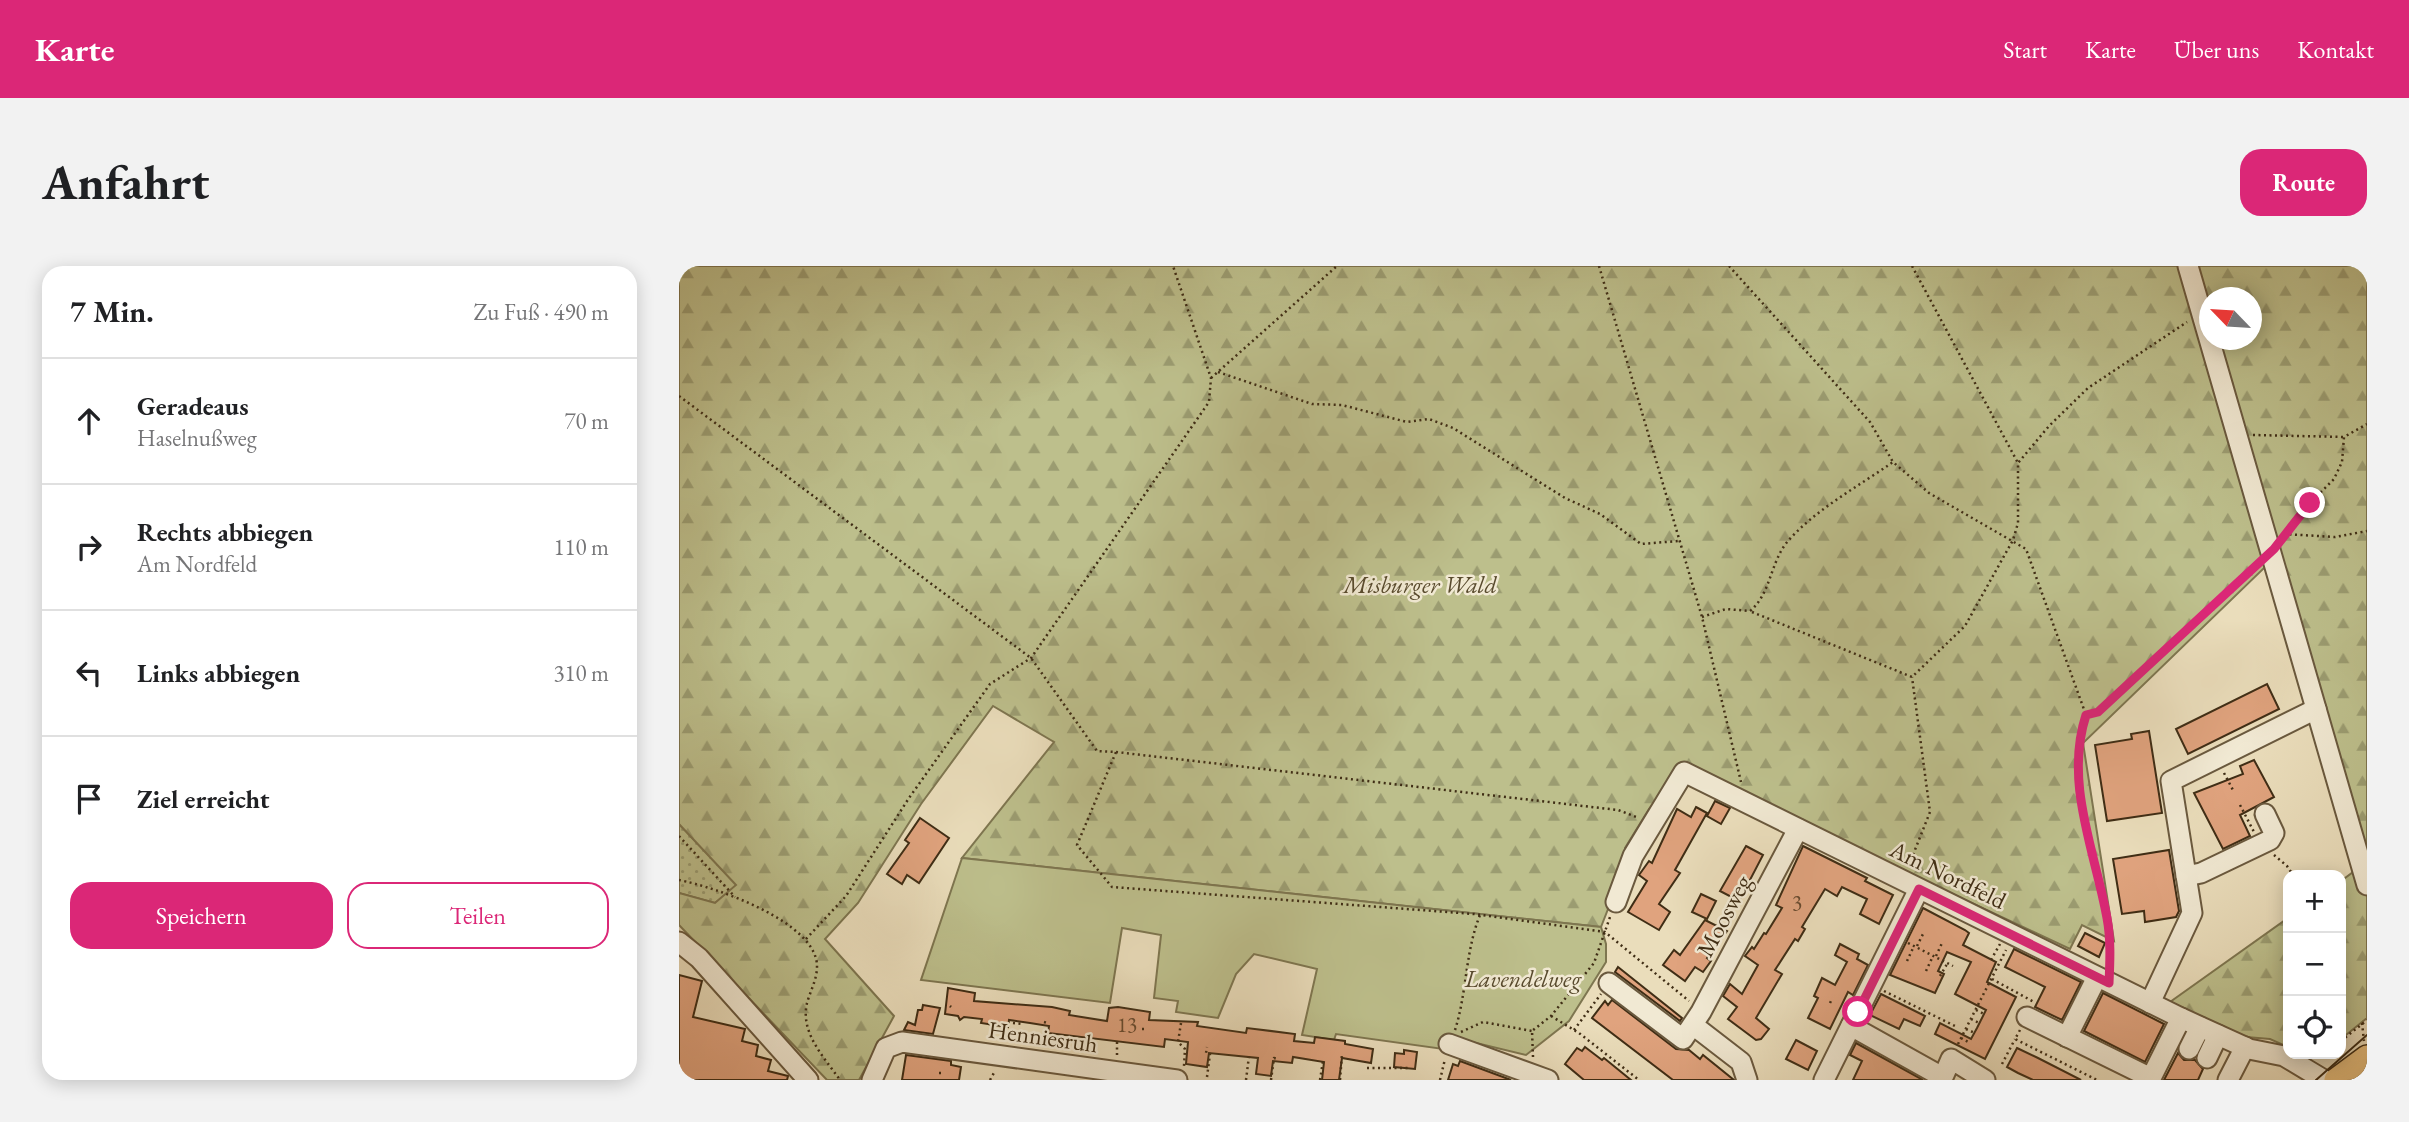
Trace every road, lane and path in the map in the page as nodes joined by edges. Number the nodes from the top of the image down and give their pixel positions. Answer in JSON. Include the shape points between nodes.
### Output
{"nodes":[{"id":1,"x":1173,"y":266,"type":"edge"},
{"id":2,"x":1337,"y":266,"type":"edge"},
{"id":3,"x":1599,"y":266,"type":"edge"},
{"id":4,"x":1729,"y":266,"type":"edge"},
{"id":5,"x":1912,"y":266,"type":"edge"},
{"id":6,"x":2188,"y":266,"type":"edge"},
{"id":7,"x":2199,"y":306,"type":"edge"},
{"id":8,"x":2199,"y":314,"type":"edge"},
{"id":9,"x":2212,"y":350,"type":"edge"},
{"id":10,"x":1218,"y":372,"type":"junction"},
{"id":11,"x":1211,"y":378,"type":"junction"},
{"id":12,"x":679,"y":396,"type":"edge"},
{"id":13,"x":2367,"y":424,"type":"edge"},
{"id":14,"x":2238,"y":437,"type":"junction"},
{"id":15,"x":2344,"y":437,"type":"junction"},
{"id":16,"x":1893,"y":462,"type":"junction"},
{"id":17,"x":2018,"y":463,"type":"junction"},
{"id":18,"x":2367,"y":531,"type":"edge"},
{"id":19,"x":2284,"y":534,"type":"junction"},
{"id":20,"x":2013,"y":540,"type":"junction"},
{"id":21,"x":1678,"y":541,"type":"junction"},
{"id":22,"x":2271,"y":551,"type":"junction"},
{"id":23,"x":1750,"y":611,"type":"junction"},
{"id":24,"x":1702,"y":617,"type":"junction"},
{"id":25,"x":1031,"y":658,"type":"junction"},
{"id":26,"x":1912,"y":677,"type":"junction"},
{"id":27,"x":2316,"y":709,"type":"junction"},
{"id":28,"x":2086,"y":715,"type":"junction"},
{"id":29,"x":1116,"y":752,"type":"junction"},
{"id":30,"x":2217,"y":758,"type":"junction"},
{"id":31,"x":2234,"y":792,"type":"dead end"},
{"id":32,"x":1745,"y":802,"type":"junction"},
{"id":33,"x":2240,"y":805,"type":"dead end"},
{"id":34,"x":2265,"y":814,"type":"dead end"},
{"id":35,"x":1652,"y":824,"type":"junction"},
{"id":36,"x":1798,"y":829,"type":"junction"},
{"id":37,"x":679,"y":836,"type":"edge"},
{"id":38,"x":2260,"y":845,"type":"junction"},
{"id":39,"x":2290,"y":870,"type":"edge"},
{"id":40,"x":2186,"y":876,"type":"junction"},
{"id":41,"x":679,"y":880,"type":"edge"},
{"id":42,"x":1911,"y":885,"type":"junction"},
{"id":43,"x":2367,"y":885,"type":"edge"},
{"id":44,"x":737,"y":900,"type":"junction"},
{"id":45,"x":1616,"y":902,"type":"dead end"},
{"id":46,"x":1480,"y":915,"type":"junction"},
{"id":47,"x":1605,"y":932,"type":"junction"},
{"id":48,"x":1923,"y":934,"type":"dead end"},
{"id":49,"x":2013,"y":935,"type":"junction"},
{"id":50,"x":1895,"y":937,"type":"junction"},
{"id":51,"x":806,"y":939,"type":"junction"},
{"id":52,"x":679,"y":942,"type":"edge"},
{"id":53,"x":1942,"y":943,"type":"dead end"},
{"id":54,"x":1915,"y":947,"type":"junction"},
{"id":55,"x":1934,"y":956,"type":"junction"},
{"id":56,"x":1907,"y":961,"type":"dead end"},
{"id":57,"x":1947,"y":962,"type":"junction"},
{"id":58,"x":1954,"y":965,"type":"dead end"},
{"id":59,"x":1926,"y":971,"type":"dead end"},
{"id":60,"x":1940,"y":976,"type":"dead end"},
{"id":61,"x":1992,"y":979,"type":"junction"},
{"id":62,"x":2103,"y":980,"type":"junction"},
{"id":63,"x":1609,"y":983,"type":"joint"},
{"id":64,"x":1872,"y":985,"type":"junction"},
{"id":65,"x":1986,"y":990,"type":"junction"},
{"id":66,"x":1994,"y":994,"type":"dead end"},
{"id":67,"x":1981,"y":1001,"type":"junction"},
{"id":68,"x":2150,"y":1003,"type":"junction"},
{"id":69,"x":1989,"y":1004,"type":"dead end"},
{"id":70,"x":1976,"y":1010,"type":"junction"},
{"id":71,"x":1984,"y":1014,"type":"dead end"},
{"id":72,"x":1551,"y":1016,"type":"junction"},
{"id":73,"x":2027,"y":1017,"type":"junction"},
{"id":74,"x":1697,"y":1018,"type":"junction"},
{"id":75,"x":1971,"y":1018,"type":"junction"},
{"id":76,"x":2181,"y":1018,"type":"junction"},
{"id":77,"x":2367,"y":1020,"type":"edge"},
{"id":78,"x":1022,"y":1021,"type":"dead end"},
{"id":79,"x":1013,"y":1023,"type":"dead end"},
{"id":80,"x":1181,"y":1023,"type":"dead end"},
{"id":81,"x":1979,"y":1023,"type":"dead end"},
{"id":82,"x":2362,"y":1023,"type":"junction"},
{"id":83,"x":989,"y":1024,"type":"dead end"},
{"id":84,"x":1851,"y":1026,"type":"junction"},
{"id":85,"x":1955,"y":1026,"type":"dead end"},
{"id":86,"x":2200,"y":1027,"type":"junction"},
{"id":87,"x":1966,"y":1028,"type":"junction"},
{"id":88,"x":1574,"y":1030,"type":"junction"},
{"id":89,"x":1003,"y":1031,"type":"dead end"},
{"id":90,"x":1532,"y":1031,"type":"junction"},
{"id":91,"x":1975,"y":1033,"type":"dead end"},
{"id":92,"x":2218,"y":1035,"type":"junction"},
{"id":93,"x":2067,"y":1037,"type":"junction"},
{"id":94,"x":2346,"y":1037,"type":"edge"},
{"id":95,"x":1088,"y":1038,"type":"dead end"},
{"id":96,"x":1961,"y":1038,"type":"junction"},
{"id":97,"x":2015,"y":1039,"type":"junction"},
{"id":98,"x":1117,"y":1041,"type":"dead end"},
{"id":99,"x":1970,"y":1043,"type":"dead end"},
{"id":100,"x":1449,"y":1044,"type":"joint"},
{"id":101,"x":2026,"y":1045,"type":"junction"},
{"id":102,"x":1207,"y":1047,"type":"dead end"},
{"id":103,"x":2245,"y":1047,"type":"junction"},
{"id":104,"x":2189,"y":1049,"type":"dead end"},
{"id":105,"x":2036,"y":1050,"type":"junction"},
{"id":106,"x":2366,"y":1050,"type":"edge"},
{"id":107,"x":1073,"y":1051,"type":"dead end"},
{"id":108,"x":2023,"y":1051,"type":"dead end"},
{"id":109,"x":1534,"y":1053,"type":"dead end"},
{"id":110,"x":1342,"y":1054,"type":"dead end"},
{"id":111,"x":2047,"y":1055,"type":"junction"},
{"id":112,"x":1249,"y":1056,"type":"dead end"},
{"id":113,"x":2033,"y":1056,"type":"dead end"},
{"id":114,"x":2207,"y":1058,"type":"dead end"},
{"id":115,"x":1278,"y":1059,"type":"dead end"},
{"id":116,"x":2055,"y":1059,"type":"junction"},
{"id":117,"x":1323,"y":1061,"type":"dead end"},
{"id":118,"x":2044,"y":1061,"type":"dead end"},
{"id":119,"x":1117,"y":1064,"type":"dead end"},
{"id":120,"x":2002,"y":1064,"type":"dead end"},
{"id":121,"x":2066,"y":1064,"type":"junction"},
{"id":122,"x":2052,"y":1065,"type":"dead end"},
{"id":123,"x":1367,"y":1068,"type":"dead end"},
{"id":124,"x":1408,"y":1068,"type":"dead end"},
{"id":125,"x":1944,"y":1069,"type":"junction"},
{"id":126,"x":2077,"y":1070,"type":"junction"},
{"id":127,"x":2062,"y":1071,"type":"dead end"},
{"id":128,"x":994,"y":1073,"type":"dead end"},
{"id":129,"x":1145,"y":1074,"type":"edge"},
{"id":130,"x":2087,"y":1075,"type":"junction"},
{"id":131,"x":1180,"y":1076,"type":"edge"},
{"id":132,"x":2074,"y":1076,"type":"dead end"},
{"id":133,"x":1207,"y":1077,"type":"dead end"},
{"id":134,"x":2335,"y":1079,"type":"edge"},
{"id":135,"x":808,"y":1080,"type":"edge"},
{"id":136,"x":839,"y":1080,"type":"edge"},
{"id":137,"x":872,"y":1080,"type":"edge"},
{"id":138,"x":990,"y":1080,"type":"edge"},
{"id":139,"x":1246,"y":1080,"type":"edge"},
{"id":140,"x":1271,"y":1080,"type":"edge"},
{"id":141,"x":1321,"y":1080,"type":"edge"},
{"id":142,"x":1340,"y":1080,"type":"edge"},
{"id":143,"x":1440,"y":1080,"type":"edge"},
{"id":144,"x":1548,"y":1080,"type":"edge"},
{"id":145,"x":1639,"y":1080,"type":"edge"},
{"id":146,"x":1747,"y":1080,"type":"edge"},
{"id":147,"x":1824,"y":1080,"type":"edge"},
{"id":148,"x":1985,"y":1080,"type":"edge"},
{"id":149,"x":2085,"y":1080,"type":"edge"},
{"id":150,"x":2097,"y":1080,"type":"edge"},
{"id":151,"x":2228,"y":1080,"type":"edge"}],
"edges":[{"from":1,"to":11,"type":"path"},
{"from":2,"to":10,"type":"path"},
{"from":3,"to":21,"type":"path"},
{"from":4,"to":16,"type":"path","via":[[1870,422]]},
{"from":5,"to":17,"type":"path"},
{"from":6,"to":7,"type":"street"},
{"from":8,"to":17,"type":"path","via":[[2088,388]]},
{"from":9,"to":14,"type":"street"},
{"from":10,"to":11,"type":"path"},
{"from":10,"to":21,"type":"path","via":[[1312,404],[1342,405],[1407,422],[1429,419],[1453,428],[1565,498],[1600,514],[1641,544]]},
{"from":11,"to":25,"type":"path","via":[[1209,402]]},
{"from":12,"to":25,"type":"path"},
{"from":13,"to":15,"type":"path"},
{"from":14,"to":15,"type":"path","via":[[2262,433]]},
{"from":14,"to":22,"type":"street"},
{"from":15,"to":19,"type":"path","via":[[2342,462],[2334,479]]},
{"from":16,"to":20,"type":"path","via":[[1929,493]]},
{"from":16,"to":23,"type":"path","via":[[1788,541],[1772,565],[1761,603]]},
{"from":17,"to":20,"type":"path","via":[[2018,523]]},
{"from":18,"to":19,"type":"path","via":[[2335,537]]},
{"from":19,"to":22,"type":"path"},
{"from":20,"to":26,"type":"path","via":[[1965,626]]},
{"from":20,"to":28,"type":"path","via":[[2026,549]]},
{"from":21,"to":24,"type":"path"},
{"from":22,"to":27,"type":"street"},
{"from":22,"to":28,"type":"path","via":[[2098,712]]},
{"from":23,"to":24,"type":"path","via":[[1726,610]]},
{"from":23,"to":26,"type":"path"},
{"from":24,"to":32,"type":"path"},
{"from":25,"to":29,"type":"path","via":[[1097,751]]},
{"from":25,"to":51,"type":"path","via":[[990,684],[846,897]]},
{"from":26,"to":42,"type":"path","via":[[1930,812]]},
{"from":27,"to":30,"type":"street"},
{"from":27,"to":43,"type":"street"},
{"from":28,"to":62,"type":"path","via":[[2078,741],[2078,791],[2107,918]]},
{"from":29,"to":35,"type":"path","via":[[1618,810]]},
{"from":29,"to":46,"type":"path","via":[[1077,845],[1112,887]]},
{"from":30,"to":31,"type":"path"},
{"from":30,"to":40,"type":"street","via":[[2171,781]]},
{"from":32,"to":35,"type":"street","name":"Am Nordfeld","via":[[1684,772]]},
{"from":32,"to":36,"type":"street","name":"Am Nordfeld"},
{"from":33,"to":38,"type":"path"},
{"from":34,"to":38,"type":"street","via":[[2274,834]]},
{"from":35,"to":45,"type":"street","name":"Am Nordfeld","via":[[1633,856]]},
{"from":36,"to":42,"type":"street","name":"Am Nordfeld"},
{"from":36,"to":74,"type":"street","name":"Moosweg"},
{"from":37,"to":44,"type":"path"},
{"from":38,"to":39,"type":"path"},
{"from":38,"to":40,"type":"street"},
{"from":40,"to":68,"type":"street","via":[[2192,913]]},
{"from":41,"to":44,"type":"path"},
{"from":42,"to":49,"type":"street","name":"Am Nordfeld"},
{"from":42,"to":50,"type":"street"},
{"from":44,"to":51,"type":"path","via":[[778,918]]},
{"from":46,"to":47,"type":"path"},
{"from":46,"to":90,"type":"path","via":[[1454,1033],[1483,1022]]},
{"from":47,"to":72,"type":"path","via":[[1594,963]]},
{"from":47,"to":74,"type":"path"},
{"from":48,"to":54,"type":"path"},
{"from":49,"to":61,"type":"path"},
{"from":49,"to":62,"type":"street","name":"Am Nordfeld"},
{"from":50,"to":54,"type":"path"},
{"from":50,"to":64,"type":"street"},
{"from":51,"to":136,"type":"path","via":[[817,966],[806,1008],[810,1037]]},
{"from":52,"to":135,"type":"street","via":[[699,958]]},
{"from":53,"to":55,"type":"path"},
{"from":54,"to":55,"type":"path"},
{"from":54,"to":56,"type":"path"},
{"from":55,"to":57,"type":"path"},
{"from":55,"to":59,"type":"path"},
{"from":57,"to":58,"type":"path"},
{"from":57,"to":60,"type":"path"},
{"from":61,"to":65,"type":"path"},
{"from":61,"to":73,"type":"path","via":[[2035,1001]]},
{"from":62,"to":68,"type":"street","name":"Am Nordfeld"},
{"from":62,"to":93,"type":"street"},
{"from":63,"to":74,"type":"street","via":[[1682,1038]]},
{"from":63,"to":88,"type":"path"},
{"from":64,"to":84,"type":"street"},
{"from":64,"to":85,"type":"path"},
{"from":65,"to":66,"type":"path"},
{"from":65,"to":67,"type":"path"},
{"from":67,"to":69,"type":"path"},
{"from":67,"to":70,"type":"path"},
{"from":68,"to":76,"type":"street","name":"Am Nordfeld"},
{"from":70,"to":71,"type":"path"},
{"from":70,"to":75,"type":"path"},
{"from":72,"to":88,"type":"path"},
{"from":72,"to":90,"type":"path"},
{"from":73,"to":93,"type":"street"},
{"from":73,"to":97,"type":"path"},
{"from":74,"to":146,"type":"street","via":[[1741,1062]]},
{"from":75,"to":81,"type":"path"},
{"from":75,"to":87,"type":"path"},
{"from":76,"to":86,"type":"street","name":"Am Nordfeld"},
{"from":76,"to":93,"type":"street","via":[[2151,1078]]},
{"from":77,"to":82,"type":"path"},
{"from":78,"to":79,"type":"path"},
{"from":80,"to":131,"type":"path","via":[[1178,1042],[1185,1049]]},
{"from":82,"to":94,"type":"path"},
{"from":82,"to":106,"type":"path"},
{"from":83,"to":89,"type":"path"},
{"from":84,"to":125,"type":"street"},
{"from":84,"to":147,"type":"street"},
{"from":86,"to":92,"type":"street","name":"Am Nordfeld"},
{"from":86,"to":104,"type":"street"},
{"from":87,"to":91,"type":"path"},
{"from":87,"to":96,"type":"path"},
{"from":88,"to":145,"type":"path"},
{"from":90,"to":109,"type":"path"},
{"from":92,"to":103,"type":"street","name":"Am Nordfeld"},
{"from":92,"to":114,"type":"street"},
{"from":95,"to":107,"type":"path"},
{"from":96,"to":99,"type":"path"},
{"from":96,"to":125,"type":"path"},
{"from":97,"to":101,"type":"path"},
{"from":97,"to":120,"type":"path"},
{"from":98,"to":119,"type":"path"},
{"from":100,"to":143,"type":"path"},
{"from":100,"to":144,"type":"street"},
{"from":101,"to":105,"type":"path"},
{"from":101,"to":108,"type":"path"},
{"from":102,"to":133,"type":"path"},
{"from":103,"to":134,"type":"street","name":"Am Nordfeld","via":[[2284,1056]]},
{"from":103,"to":151,"type":"street"},
{"from":105,"to":111,"type":"path"},
{"from":105,"to":113,"type":"path"},
{"from":106,"to":134,"type":"main road"},
{"from":110,"to":142,"type":"path"},
{"from":111,"to":116,"type":"path"},
{"from":111,"to":118,"type":"path"},
{"from":112,"to":139,"type":"path"},
{"from":115,"to":140,"type":"path","via":[[1274,1058]]},
{"from":116,"to":121,"type":"path"},
{"from":116,"to":122,"type":"path"},
{"from":117,"to":141,"type":"path"},
{"from":121,"to":126,"type":"path"},
{"from":121,"to":127,"type":"path"},
{"from":123,"to":124,"type":"path"},
{"from":125,"to":148,"type":"street"},
{"from":126,"to":130,"type":"path"},
{"from":126,"to":132,"type":"path"},
{"from":128,"to":138,"type":"path"},
{"from":129,"to":131,"type":"street","name":"Henniesruh"},
{"from":129,"to":137,"type":"street","name":"Henniesruh","via":[[902,1042],[885,1048]]},
{"from":130,"to":149,"type":"path"},
{"from":130,"to":150,"type":"path"}]}
